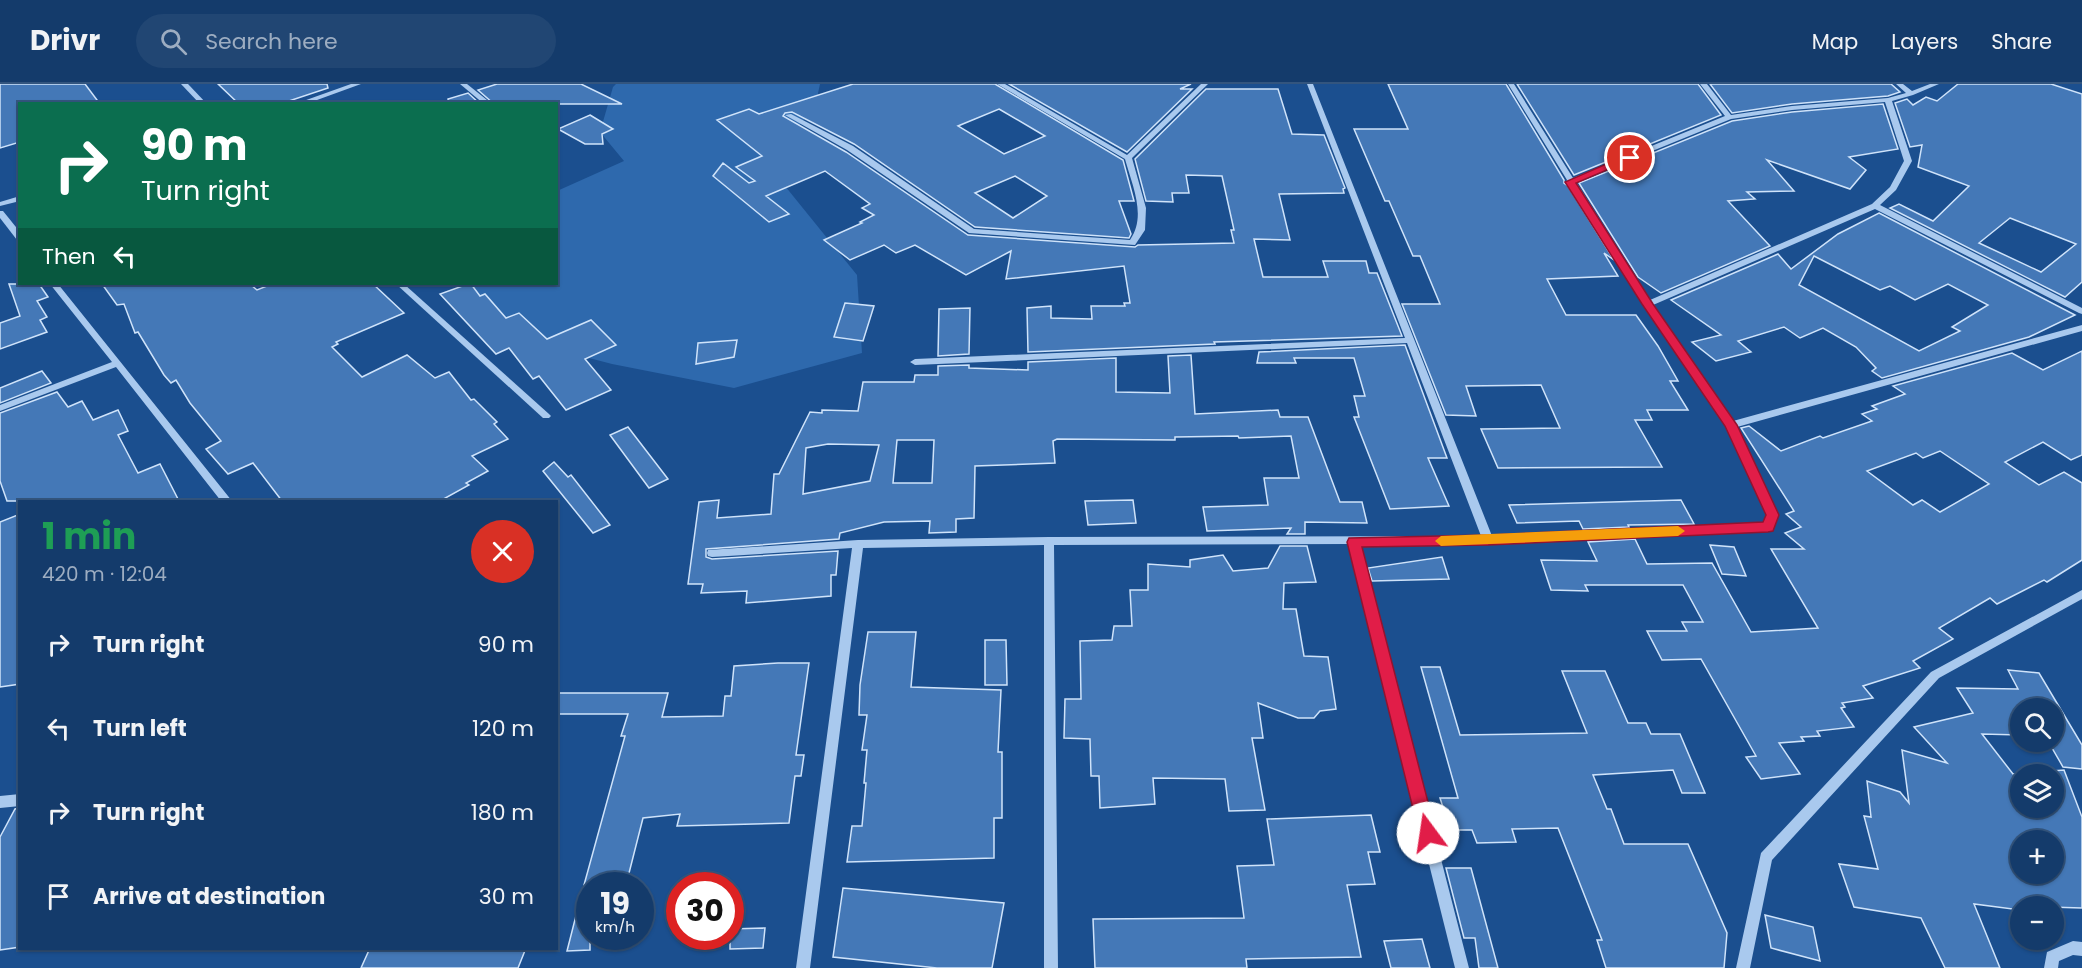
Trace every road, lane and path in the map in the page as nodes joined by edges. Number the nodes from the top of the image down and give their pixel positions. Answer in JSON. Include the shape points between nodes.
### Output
{"nodes":[{"id":1,"x":184,"y":84,"type":"edge"},
{"id":2,"x":358,"y":84,"type":"edge"},
{"id":3,"x":463,"y":84,"type":"edge"},
{"id":4,"x":1000,"y":84,"type":"edge"},
{"id":5,"x":1205,"y":84,"type":"edge"},
{"id":6,"x":1310,"y":84,"type":"edge"},
{"id":7,"x":1511,"y":84,"type":"edge"},
{"id":8,"x":1703,"y":84,"type":"edge"},
{"id":9,"x":1899,"y":84,"type":"edge"},
{"id":10,"x":1936,"y":84,"type":"edge"},
{"id":11,"x":1911,"y":94,"type":"junction"},
{"id":12,"x":1888,"y":99,"type":"junction"},
{"id":13,"x":202,"y":102,"type":"edge"},
{"id":14,"x":304,"y":102,"type":"edge"},
{"id":15,"x":486,"y":102,"type":"edge"},
{"id":16,"x":789,"y":115,"type":"dead end"},
{"id":17,"x":1729,"y":117,"type":"junction"},
{"id":18,"x":1128,"y":158,"type":"junction"},
{"id":19,"x":1570,"y":182,"type":"junction"},
{"id":20,"x":18,"y":199,"type":"edge"},
{"id":21,"x":0,"y":204,"type":"edge"},
{"id":22,"x":1875,"y":206,"type":"junction"},
{"id":23,"x":0,"y":213,"type":"edge"},
{"id":24,"x":18,"y":236,"type":"edge"},
{"id":25,"x":55,"y":285,"type":"edge"},
{"id":26,"x":401,"y":285,"type":"edge"},
{"id":27,"x":1648,"y":304,"type":"junction"},
{"id":28,"x":2082,"y":311,"type":"edge"},
{"id":29,"x":2082,"y":328,"type":"edge"},
{"id":30,"x":1411,"y":340,"type":"junction"},
{"id":31,"x":915,"y":362,"type":"dead end"},
{"id":32,"x":116,"y":364,"type":"junction"},
{"id":33,"x":0,"y":408,"type":"edge"},
{"id":34,"x":546,"y":416,"type":"dead end"},
{"id":35,"x":1731,"y":425,"type":"junction"},
{"id":36,"x":226,"y":500,"type":"edge"},
{"id":37,"x":1488,"y":540,"type":"junction"},
{"id":38,"x":1049,"y":541,"type":"junction"},
{"id":39,"x":1354,"y":542,"type":"junction"},
{"id":40,"x":858,"y":544,"type":"junction"},
{"id":41,"x":712,"y":553,"type":"dead end"},
{"id":42,"x":2082,"y":594,"type":"edge"},
{"id":43,"x":18,"y":800,"type":"edge"},
{"id":44,"x":0,"y":802,"type":"edge"},
{"id":45,"x":2082,"y":949,"type":"edge"},
{"id":46,"x":803,"y":968,"type":"edge"},
{"id":47,"x":1051,"y":968,"type":"edge"},
{"id":48,"x":1462,"y":968,"type":"edge"},
{"id":49,"x":1743,"y":968,"type":"edge"},
{"id":50,"x":2051,"y":968,"type":"edge"}],
"edges":[{"from":1,"to":13,"type":"street"},
{"from":2,"to":14,"type":"street"},
{"from":3,"to":15,"type":"street"},
{"from":4,"to":18,"type":"street"},
{"from":5,"to":18,"type":"street"},
{"from":6,"to":30,"type":"street"},
{"from":7,"to":19,"type":"street"},
{"from":8,"to":17,"type":"street"},
{"from":9,"to":11,"type":"street"},
{"from":10,"to":11,"type":"street"},
{"from":11,"to":12,"type":"street"},
{"from":12,"to":17,"type":"street"},
{"from":12,"to":22,"type":"street","via":[[1908,161],[1893,188]]},
{"from":16,"to":18,"type":"street","via":[[850,148],[972,231],[1132,243],[1141,230],[1142,208]]},
{"from":17,"to":19,"type":"street"},
{"from":19,"to":27,"type":"street"},
{"from":20,"to":21,"type":"street"},
{"from":22,"to":27,"type":"street"},
{"from":22,"to":28,"type":"street"},
{"from":23,"to":24,"type":"street"},
{"from":25,"to":32,"type":"street"},
{"from":26,"to":34,"type":"street"},
{"from":27,"to":35,"type":"street"},
{"from":29,"to":35,"type":"street"},
{"from":30,"to":31,"type":"street"},
{"from":30,"to":37,"type":"street"},
{"from":32,"to":33,"type":"street"},
{"from":32,"to":36,"type":"street"},
{"from":35,"to":37,"type":"street","via":[[1772,515],[1768,527]]},
{"from":37,"to":39,"type":"street"},
{"from":38,"to":39,"type":"street"},
{"from":38,"to":40,"type":"street"},
{"from":38,"to":47,"type":"street"},
{"from":39,"to":48,"type":"street"},
{"from":40,"to":41,"type":"street"},
{"from":40,"to":46,"type":"street"},
{"from":42,"to":49,"type":"street","via":[[1935,675],[1766,857]]},
{"from":43,"to":44,"type":"street"},
{"from":45,"to":50,"type":"street","via":[[2073,948],[2052,957]]}]}
